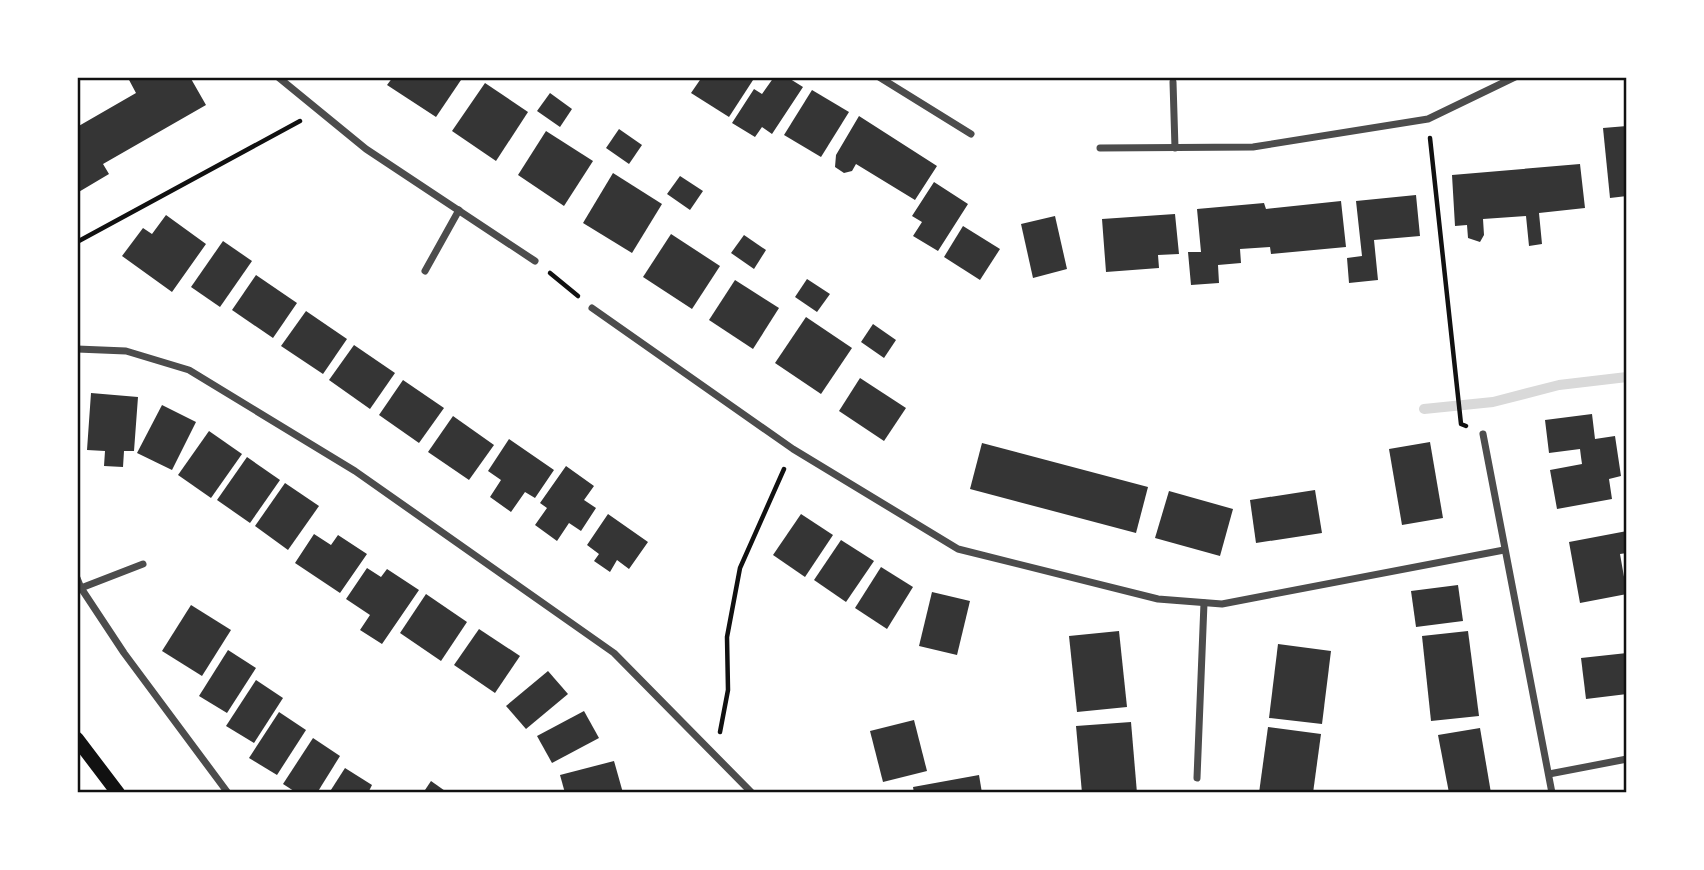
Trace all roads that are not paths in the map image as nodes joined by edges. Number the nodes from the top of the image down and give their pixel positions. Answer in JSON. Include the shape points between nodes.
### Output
{"nodes":[{"id":1,"x":278,"y":77,"type":"edge"},
{"id":2,"x":879,"y":77,"type":"edge"},
{"id":3,"x":1516,"y":77,"type":"edge"},
{"id":4,"x":1173,"y":82,"type":"dead end"},
{"id":5,"x":971,"y":134,"type":"dead end"},
{"id":6,"x":1100,"y":148,"type":"dead end"},
{"id":7,"x":1175,"y":148,"type":"junction"},
{"id":8,"x":459,"y":210,"type":"junction"},
{"id":9,"x":535,"y":261,"type":"road end"},
{"id":10,"x":425,"y":271,"type":"dead end"},
{"id":11,"x":592,"y":308,"type":"road end"},
{"id":12,"x":77,"y":349,"type":"edge"},
{"id":13,"x":1483,"y":434,"type":"dead end"},
{"id":14,"x":1504,"y":550,"type":"junction"},
{"id":15,"x":143,"y":564,"type":"dead end"},
{"id":16,"x":77,"y":578,"type":"edge"},
{"id":17,"x":81,"y":588,"type":"junction"},
{"id":18,"x":1205,"y":603,"type":"junction"},
{"id":19,"x":77,"y":739,"type":"edge"},
{"id":20,"x":1627,"y":759,"type":"edge"},
{"id":21,"x":1549,"y":774,"type":"junction"},
{"id":22,"x":1197,"y":778,"type":"dead end"},
{"id":23,"x":118,"y":793,"type":"edge"},
{"id":24,"x":228,"y":793,"type":"edge"},
{"id":25,"x":752,"y":793,"type":"edge"},
{"id":26,"x":1552,"y":793,"type":"edge"}],
"edges":[{"from":1,"to":8,"type":"street","via":[[366,149]]},
{"from":2,"to":5,"type":"street"},
{"from":3,"to":7,"type":"street","via":[[1429,120],[1253,147]]},
{"from":4,"to":7,"type":"street"},
{"from":6,"to":7,"type":"street"},
{"from":8,"to":9,"type":"street"},
{"from":8,"to":10,"type":"street"},
{"from":11,"to":18,"type":"street","via":[[793,449],[958,549],[1158,599]]},
{"from":12,"to":25,"type":"street","via":[[126,351],[189,370],[355,471],[614,653]]},
{"from":13,"to":14,"type":"street"},
{"from":14,"to":18,"type":"street","via":[[1222,604]]},
{"from":14,"to":21,"type":"street"},
{"from":15,"to":17,"type":"street"},
{"from":16,"to":17,"type":"street"},
{"from":17,"to":24,"type":"street"},
{"from":18,"to":22,"type":"street"},
{"from":19,"to":23,"type":"main road"},
{"from":20,"to":21,"type":"street"},
{"from":21,"to":26,"type":"street"}]}
